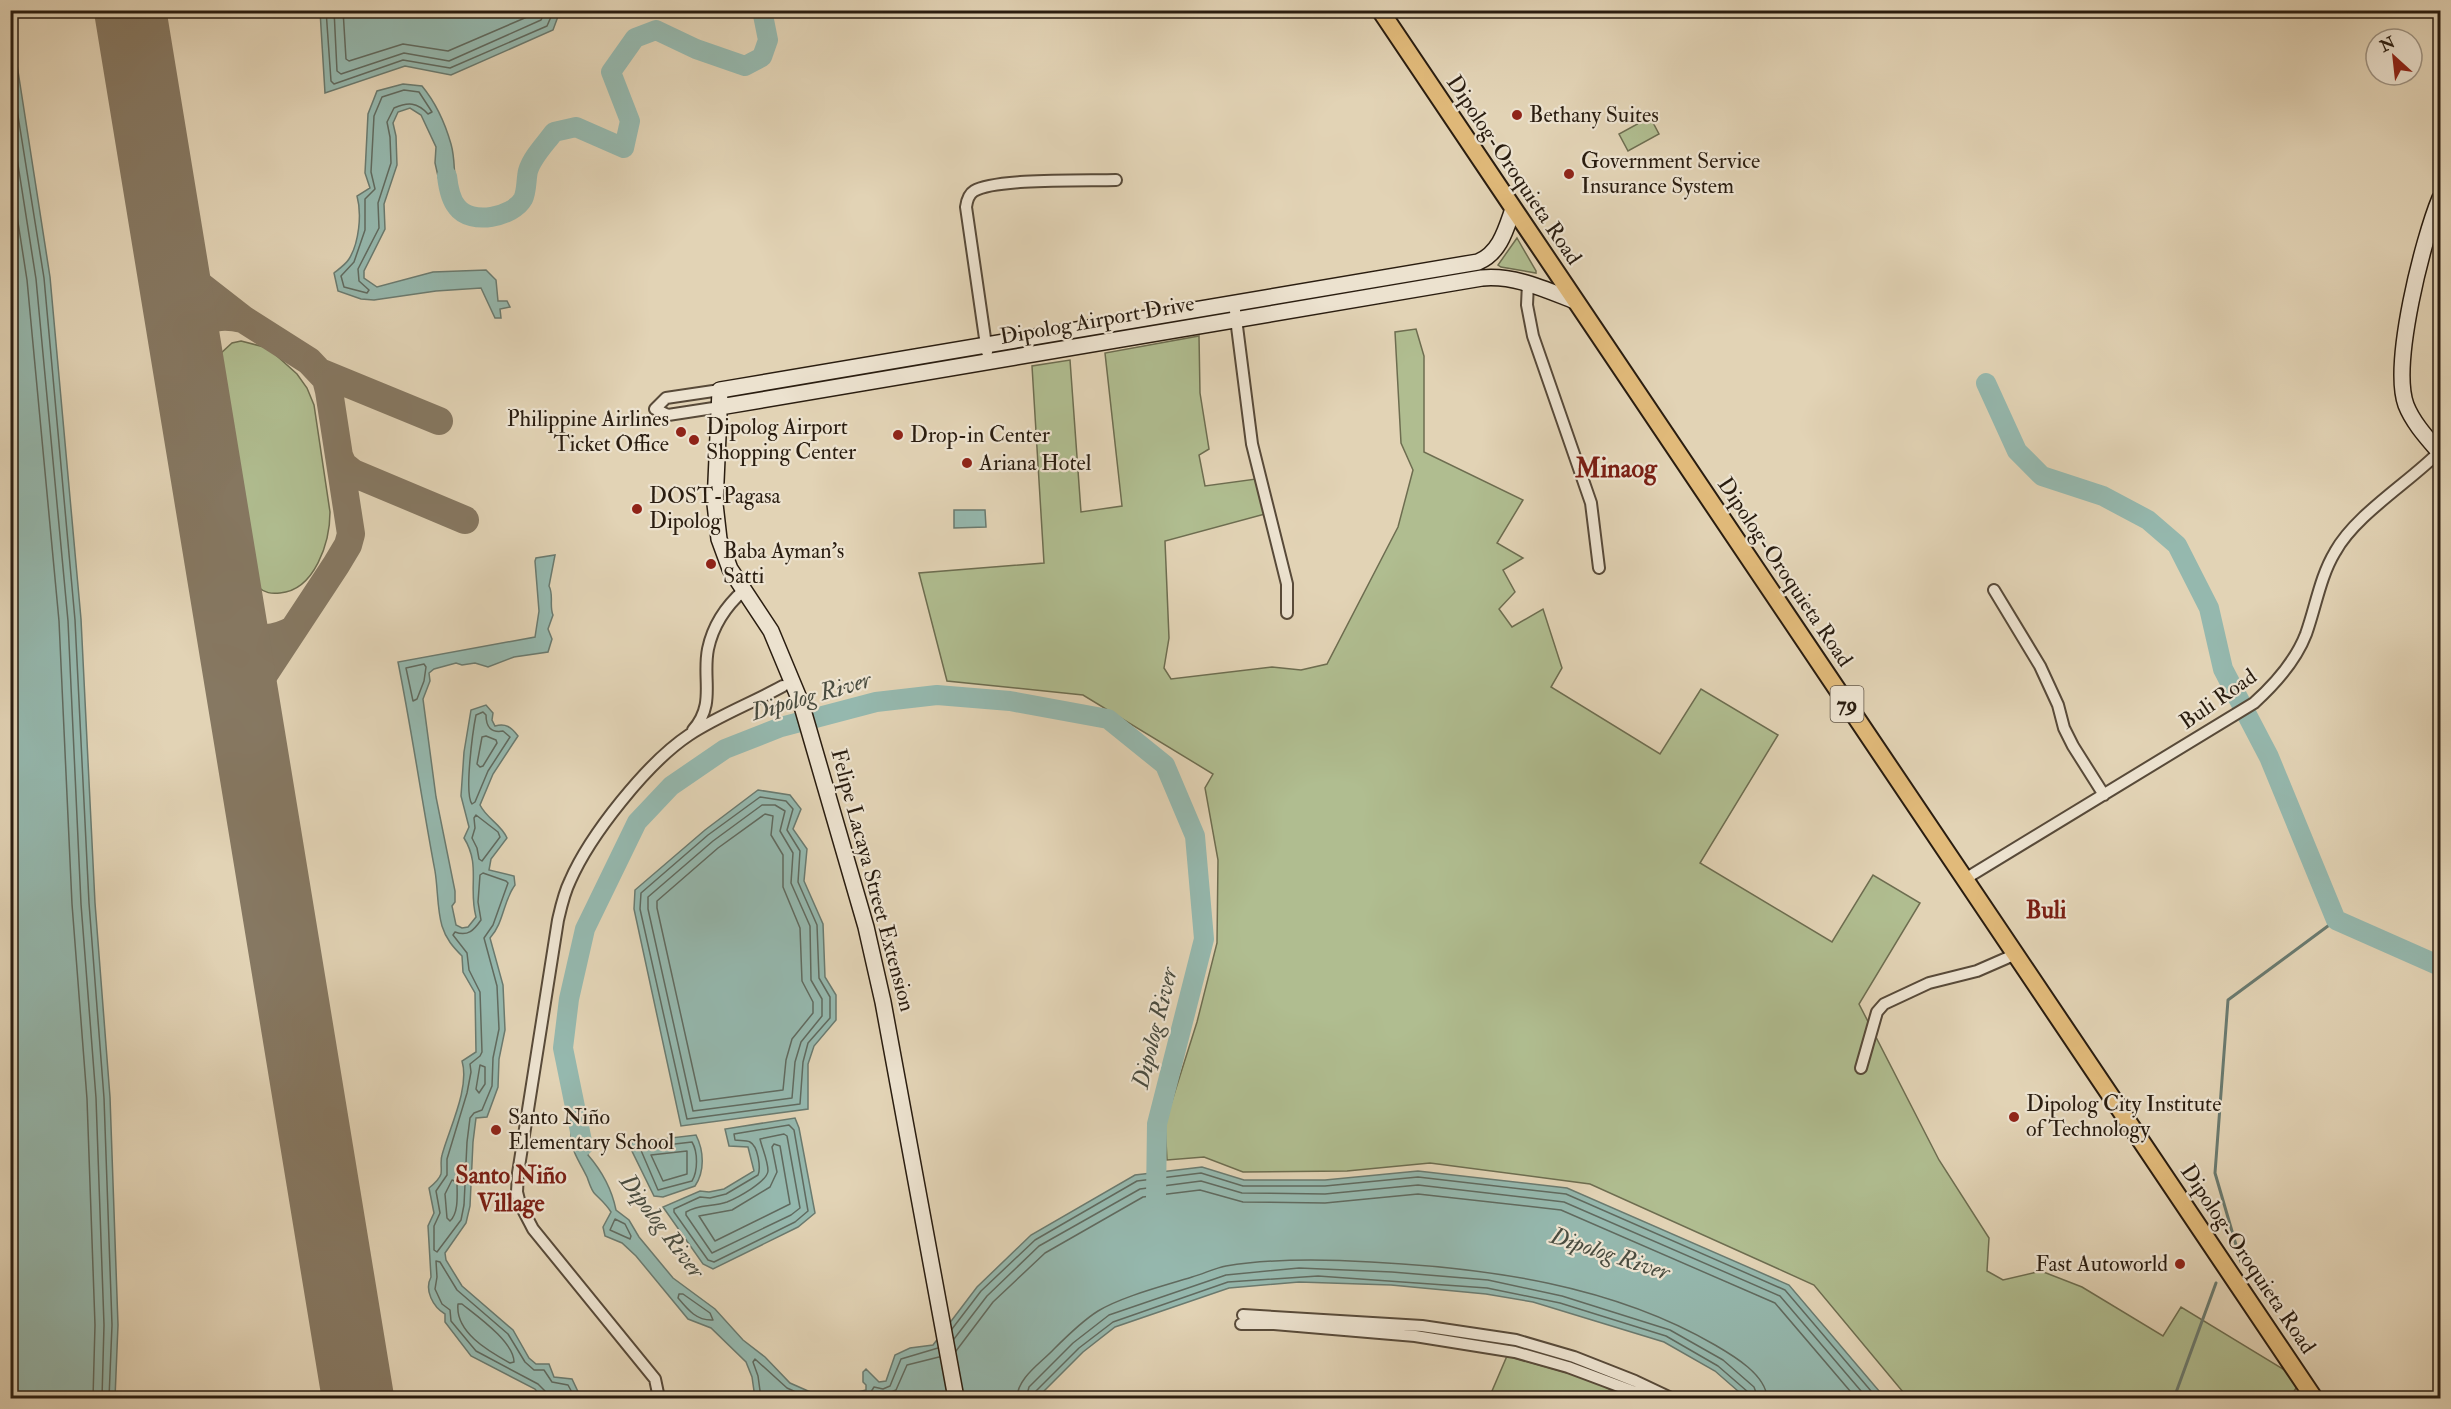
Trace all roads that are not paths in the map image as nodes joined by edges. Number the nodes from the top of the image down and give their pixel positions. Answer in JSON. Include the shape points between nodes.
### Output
{"nodes":[{"id":1,"x":1380,"y":10,"type":"edge"},
{"id":2,"x":1116,"y":180,"type":"dead end"},
{"id":3,"x":2440,"y":198,"type":"edge"},
{"id":4,"x":1513,"y":209,"type":"junction"},
{"id":5,"x":1478,"y":262,"type":"junction"},
{"id":6,"x":1482,"y":278,"type":"junction"},
{"id":7,"x":1528,"y":283,"type":"junction"},
{"id":8,"x":1575,"y":301,"type":"junction"},
{"id":9,"x":1234,"y":303,"type":"junction"},
{"id":10,"x":1237,"y":320,"type":"junction"},
{"id":11,"x":986,"y":345,"type":"junction"},
{"id":12,"x":988,"y":361,"type":"junction"},
{"id":13,"x":720,"y":390,"type":"junction"},
{"id":14,"x":720,"y":406,"type":"junction"},
{"id":15,"x":2440,"y":452,"type":"edge"},
{"id":16,"x":1599,"y":568,"type":"dead end"},
{"id":17,"x":744,"y":590,"type":"junction"},
{"id":18,"x":1994,"y":590,"type":"dead end"},
{"id":19,"x":1287,"y":613,"type":"dead end"},
{"id":20,"x":783,"y":686,"type":"dead end"},
{"id":21,"x":688,"y":736,"type":"junction"},
{"id":22,"x":2104,"y":795,"type":"junction"},
{"id":23,"x":1965,"y":879,"type":"junction"},
{"id":24,"x":2016,"y":954,"type":"junction"},
{"id":25,"x":1861,"y":1068,"type":"dead end"},
{"id":26,"x":659,"y":1398,"type":"edge"},
{"id":27,"x":956,"y":1398,"type":"edge"},
{"id":28,"x":1651,"y":1398,"type":"edge"},
{"id":29,"x":1671,"y":1398,"type":"edge"},
{"id":30,"x":2314,"y":1398,"type":"edge"}],
"edges":[{"from":1,"to":4,"type":"highway","name":"Dipolog-Oroquieta Road","number":"79"},
{"from":2,"to":11,"type":"street","via":[[1020,183],[986,187],[969,196],[966,207]]},
{"from":3,"to":15,"type":"main road","via":[[2424,242],[2401,374],[2406,404]]},
{"from":4,"to":5,"type":"main road","via":[[1498,246]]},
{"from":4,"to":8,"type":"highway","name":"Dipolog-Oroquieta Road","number":"79"},
{"from":5,"to":6,"type":"main road"},
{"from":5,"to":9,"type":"main road","name":"Dipolog Airport Drive"},
{"from":6,"to":7,"type":"main road","name":"Dipolog Airport Drive","via":[[1504,277]]},
{"from":6,"to":10,"type":"main road","name":"Dipolog Airport Drive"},
{"from":7,"to":8,"type":"main road","name":"Dipolog Airport Drive"},
{"from":7,"to":16,"type":"street","via":[[1527,305],[1533,336],[1591,503]]},
{"from":8,"to":23,"type":"highway","name":"Dipolog-Oroquieta Road","number":"79"},
{"from":9,"to":10,"type":"street"},
{"from":9,"to":11,"type":"main road","name":"Dipolog Airport Drive"},
{"from":10,"to":12,"type":"main road","name":"Dipolog Airport Drive"},
{"from":10,"to":19,"type":"street","via":[[1254,452],[1287,584]]},
{"from":11,"to":12,"type":"street"},
{"from":11,"to":13,"type":"main road","name":"Dipolog Airport Drive"},
{"from":12,"to":14,"type":"main road","name":"Dipolog Airport Drive"},
{"from":13,"to":14,"type":"main road","name":"Felipe Lacaya Street Extension"},
{"from":13,"to":14,"type":"street","via":[[666,398],[655,409],[668,415]]},
{"from":14,"to":17,"type":"main road","name":"Felipe Lacaya Street Extension","via":[[716,522],[724,554]]},
{"from":15,"to":22,"type":"street","name":"Buli Road","via":[[2344,538],[2327,568],[2298,649],[2271,687],[2239,713]]},
{"from":17,"to":21,"type":"street","via":[[714,627],[708,651],[703,719]]},
{"from":17,"to":27,"type":"main road","name":"Felipe Lacaya Street Extension","via":[[771,631],[801,703],[866,927]]},
{"from":18,"to":22,"type":"street","via":[[2040,666],[2064,728]]},
{"from":20,"to":21,"type":"street"},
{"from":21,"to":26,"type":"street","via":[[654,765],[624,800],[579,862],[564,896],[517,1192],[533,1229],[655,1379]]},
{"from":22,"to":23,"type":"street","name":"Buli Road"},
{"from":23,"to":24,"type":"highway","name":"Dipolog-Oroquieta Road","number":"79"},
{"from":24,"to":25,"type":"street","via":[[1977,971],[1929,983],[1880,1007]]},
{"from":24,"to":30,"type":"highway","name":"Dipolog-Oroquieta Road","number":"79"},
{"from":28,"to":29,"type":"street","via":[[1569,1367],[1515,1352],[1415,1336],[1242,1320],[1272,1315],[1422,1326],[1516,1341],[1574,1357]]}]}
